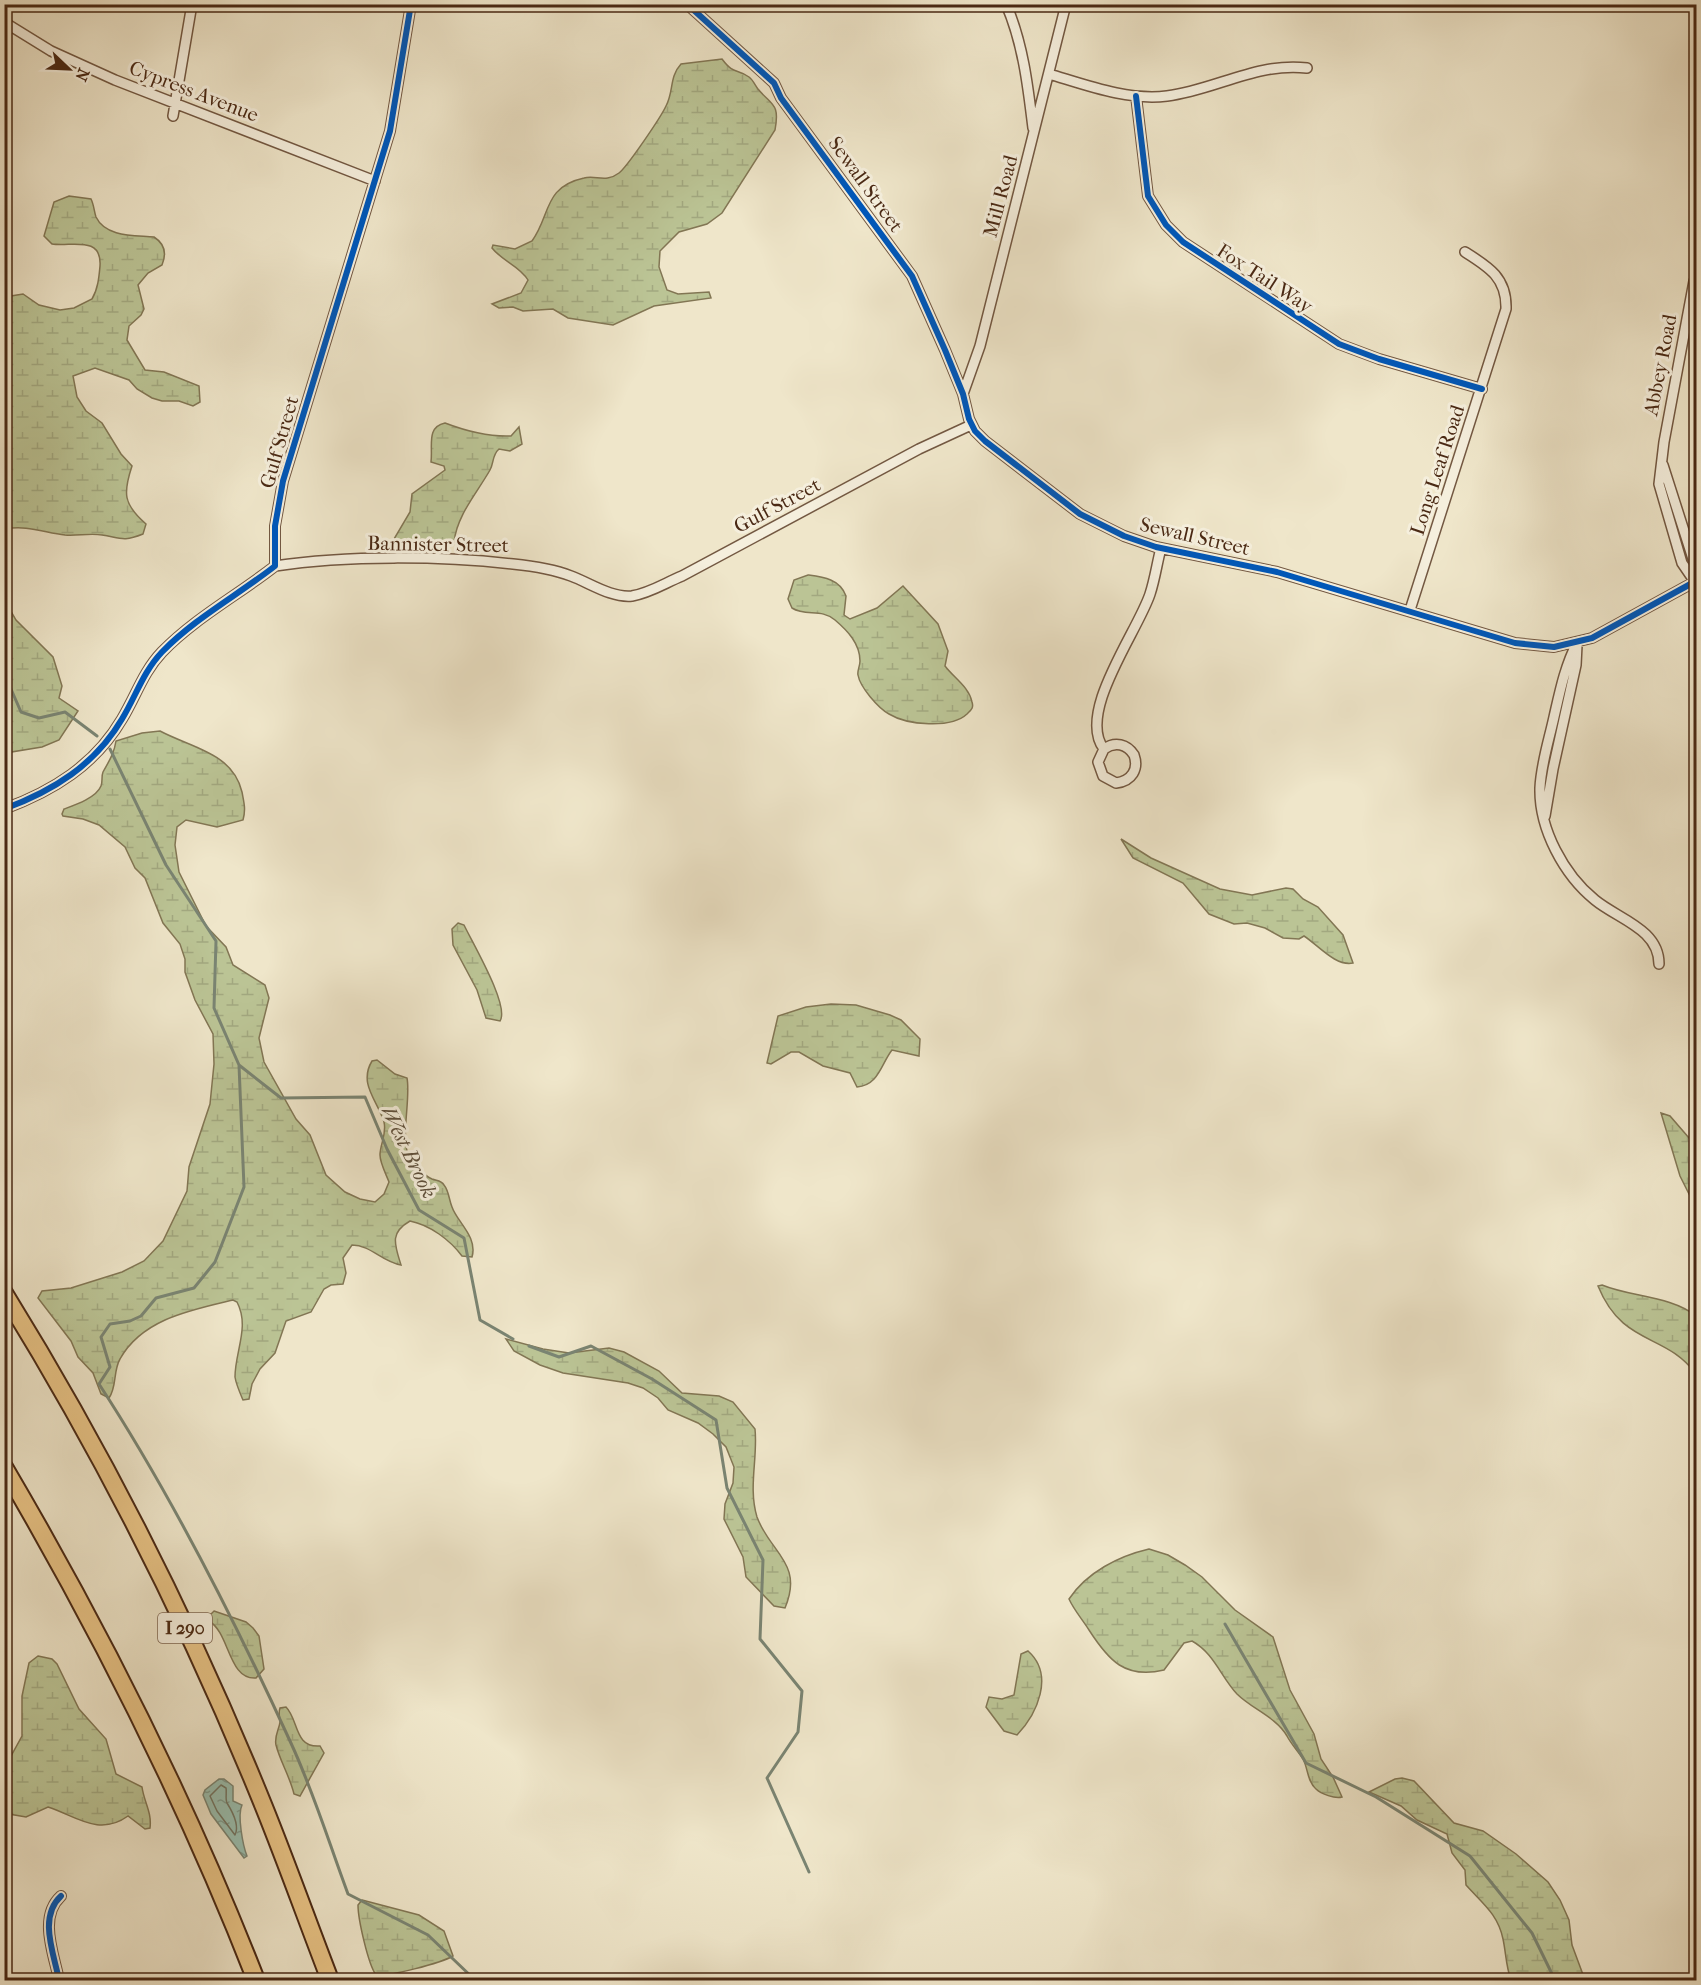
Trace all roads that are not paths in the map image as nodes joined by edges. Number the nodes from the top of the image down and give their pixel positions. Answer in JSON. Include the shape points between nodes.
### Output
{"nodes":[{"id":1,"x":192,"y":4,"type":"edge"},
{"id":2,"x":411,"y":4,"type":"edge"},
{"id":3,"x":687,"y":4,"type":"edge"},
{"id":4,"x":1006,"y":4,"type":"edge"},
{"id":5,"x":1066,"y":4,"type":"edge"},
{"id":6,"x":4,"y":22,"type":"edge"},
{"id":7,"x":1307,"y":68,"type":"dead end"},
{"id":8,"x":1049,"y":74,"type":"junction"},
{"id":9,"x":1137,"y":96,"type":"junction"},
{"id":10,"x":175,"y":104,"type":"junction"},
{"id":11,"x":174,"y":116,"type":"dead end"},
{"id":12,"x":1034,"y":133,"type":"junction"},
{"id":13,"x":375,"y":182,"type":"junction"},
{"id":14,"x":1465,"y":252,"type":"dead end"},
{"id":15,"x":1694,"y":281,"type":"dead end"},
{"id":16,"x":1482,"y":389,"type":"junction"},
{"id":17,"x":963,"y":394,"type":"junction"},
{"id":18,"x":971,"y":425,"type":"junction"},
{"id":19,"x":1161,"y":548,"type":"junction"},
{"id":20,"x":275,"y":566,"type":"junction"},
{"id":21,"x":1696,"y":581,"type":"edge"},
{"id":22,"x":596,"y":586,"type":"joint"},
{"id":23,"x":1410,"y":610,"type":"junction"},
{"id":24,"x":1576,"y":643,"type":"junction"},
{"id":25,"x":1104,"y":749,"type":"junction"},
{"id":26,"x":4,"y":809,"type":"edge"},
{"id":27,"x":1659,"y":964,"type":"dead end"},
{"id":28,"x":4,"y":1293,"type":"edge"},
{"id":29,"x":4,"y":1467,"type":"edge"},
{"id":30,"x":61,"y":1896,"type":"dead end"},
{"id":31,"x":59,"y":1980,"type":"edge"},
{"id":32,"x":256,"y":1980,"type":"edge"},
{"id":33,"x":330,"y":1980,"type":"edge"}],
"edges":[{"from":1,"to":10,"type":"street"},
{"from":2,"to":13,"type":"street","name":"Gulf Street","via":[[390,131]]},
{"from":3,"to":17,"type":"street","name":"Sewall Street","via":[[774,83],[781,98],[912,276]]},
{"from":4,"to":12,"type":"street","via":[[1027,79]]},
{"from":5,"to":8,"type":"street","name":"Mill Road"},
{"from":6,"to":10,"type":"street","name":"Cypress Avenue","via":[[51,51]]},
{"from":7,"to":9,"type":"street","via":[[1281,66],[1193,91]]},
{"from":8,"to":9,"type":"street"},
{"from":8,"to":12,"type":"street","name":"Mill Road"},
{"from":9,"to":16,"type":"street","name":"Fox Tail Way","via":[[1148,196],[1183,242],[1339,344]]},
{"from":10,"to":11,"type":"street"},
{"from":10,"to":13,"type":"street","name":"Cypress Avenue"},
{"from":12,"to":17,"type":"street","name":"Mill Road","via":[[980,346]]},
{"from":13,"to":20,"type":"street","name":"Gulf Street","via":[[283,481],[275,526]]},
{"from":14,"to":16,"type":"street","name":"Long Leaf Road","via":[[1496,273],[1506,297],[1501,332]]},
{"from":15,"to":21,"type":"street","name":"Abbey Road","via":[[1662,456]]},
{"from":16,"to":23,"type":"street","name":"Long Leaf Road"},
{"from":17,"to":18,"type":"street","name":"Sewall Street"},
{"from":18,"to":19,"type":"street","name":"Sewall Street","via":[[985,441],[1080,514],[1124,536]]},
{"from":18,"to":22,"type":"street","name":"Gulf Street","via":[[647,593],[624,596]]},
{"from":19,"to":23,"type":"street","name":"Sewall Street","via":[[1257,566]]},
{"from":19,"to":25,"type":"street","via":[[1150,595],[1100,702],[1096,729]]},
{"from":20,"to":22,"type":"street","name":"Bannister Street","via":[[459,560],[546,568]]},
{"from":20,"to":26,"type":"street","via":[[163,651],[144,675],[112,734],[64,782]]},
{"from":21,"to":24,"type":"street","name":"Sewall Street","via":[[1616,626]]},
{"from":23,"to":24,"type":"street","name":"Sewall Street","via":[[1515,643],[1551,647]]},
{"from":24,"to":27,"type":"street","via":[[1576,665],[1545,816],[1556,849],[1577,882],[1605,908],[1646,935],[1657,949]]},
{"from":25,"to":25,"type":"street","via":[[1098,762],[1103,776],[1116,783],[1130,778],[1136,764],[1131,750],[1118,744]]},
{"from":28,"to":33,"type":"highway","number":"I 290","via":[[121,1498],[192,1643],[264,1807]]},
{"from":29,"to":32,"type":"highway","via":[[94,1624],[149,1731]]},
{"from":30,"to":31,"type":"street","via":[[54,1903],[49,1921]]}]}
